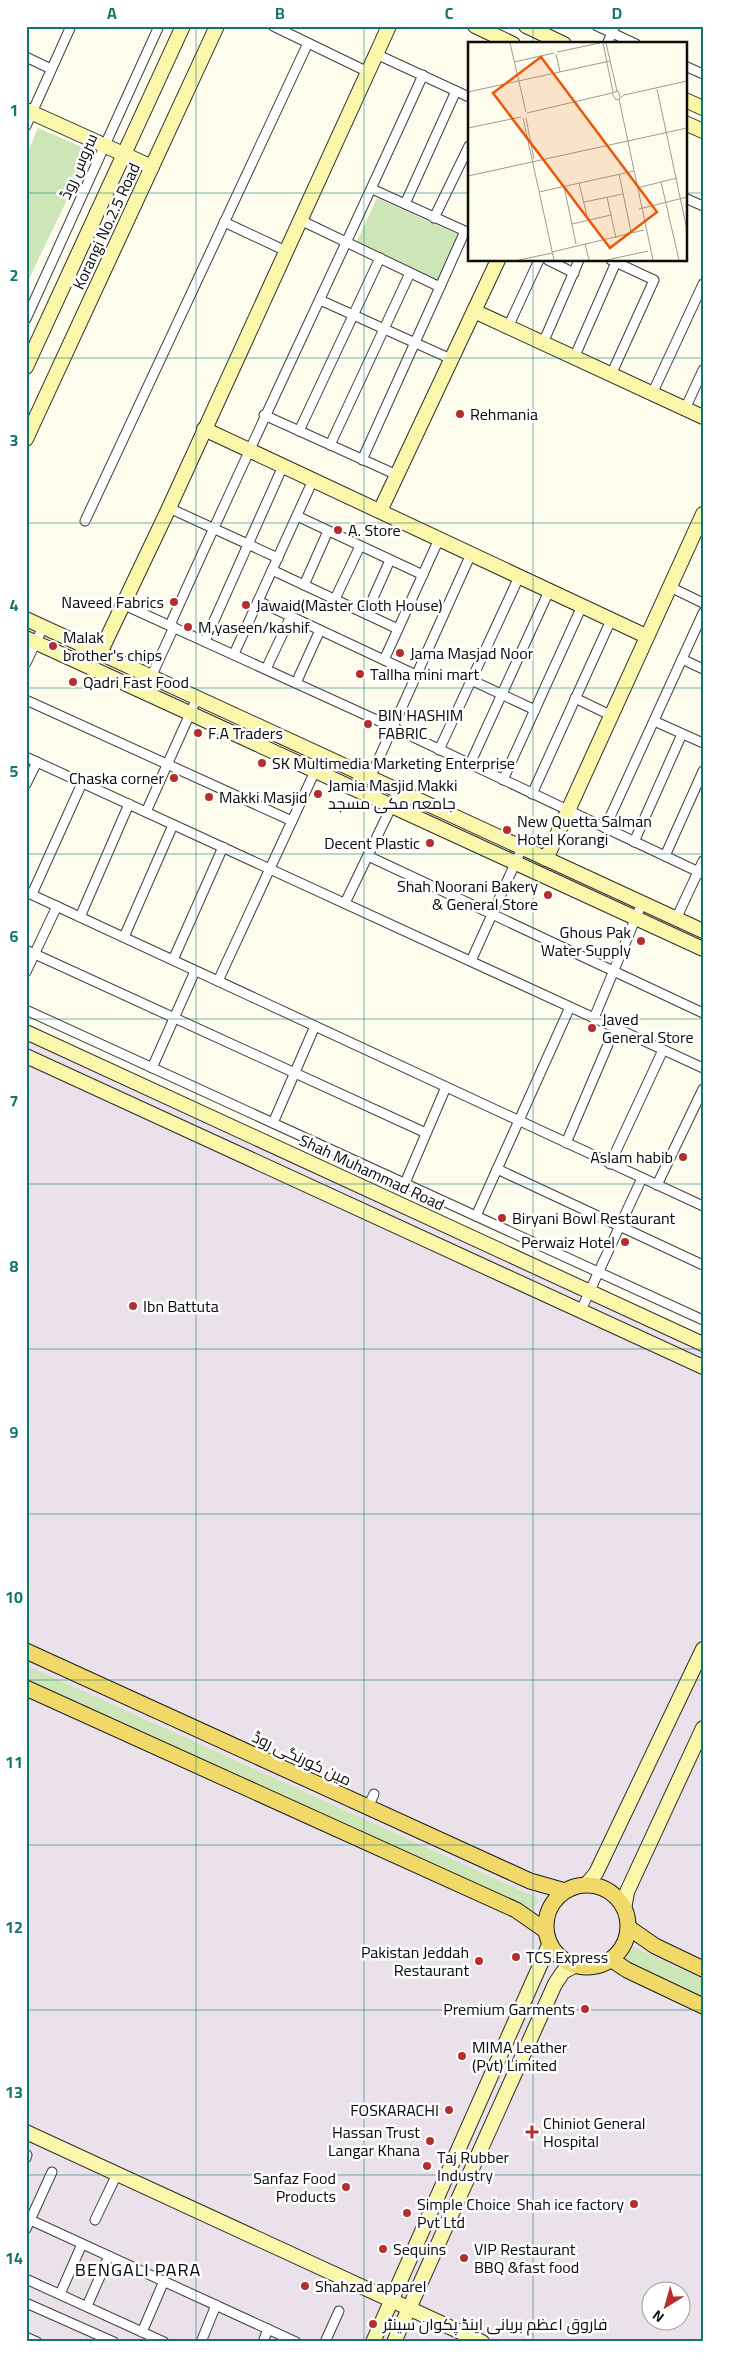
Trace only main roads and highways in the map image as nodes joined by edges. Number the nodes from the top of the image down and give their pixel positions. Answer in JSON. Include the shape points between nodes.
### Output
{"nodes":[{"id":1,"x":26,"y":1651,"type":"edge"},
{"id":2,"x":26,"y":1688,"type":"edge"},
{"id":3,"x":565,"y":1891,"type":"junction"},
{"id":4,"x":629,"y":1928,"type":"junction"},
{"id":5,"x":547,"y":1937,"type":"junction"},
{"id":6,"x":612,"y":1960,"type":"junction"},
{"id":7,"x":703,"y":1970,"type":"edge"},
{"id":8,"x":703,"y":2006,"type":"edge"}],
"edges":[{"from":1,"to":3,"type":"main road","name":"مین کورنگی روڈ","via":[[371,1801],[530,1881]]},
{"from":2,"to":5,"type":"main road","via":[[516,1910]]},
{"from":3,"to":4,"type":"main road","via":[[586,1885],[608,1892],[624,1909]]},
{"from":3,"to":5,"type":"main road","via":[[550,1908],[546,1919]]},
{"from":4,"to":6,"type":"main road","via":[[621,1950]]},
{"from":4,"to":7,"type":"main road","via":[[655,1946]]},
{"from":5,"to":6,"type":"main road","via":[[562,1960],[574,1966],[592,1967]]},
{"from":6,"to":8,"type":"main road"}]}
